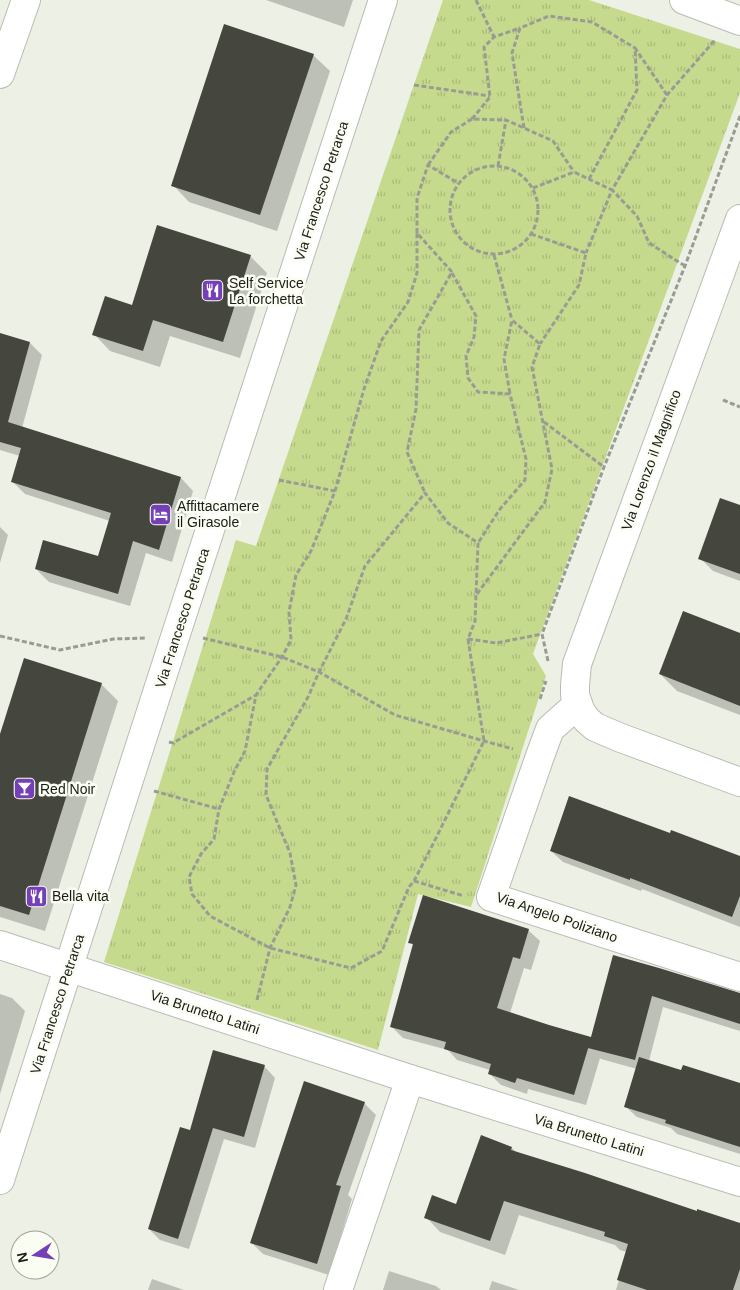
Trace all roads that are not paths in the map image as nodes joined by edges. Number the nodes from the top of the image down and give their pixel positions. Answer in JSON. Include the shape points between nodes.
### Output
{"nodes":[{"id":1,"x":26,"y":0,"type":"edge"},
{"id":2,"x":384,"y":0,"type":"edge"},
{"id":3,"x":684,"y":0,"type":"edge"},
{"id":4,"x":729,"y":27,"type":"edge"},
{"id":5,"x":0,"y":74,"type":"edge"},
{"id":6,"x":740,"y":219,"type":"edge"},
{"id":7,"x":578,"y":704,"type":"junction"},
{"id":8,"x":740,"y":782,"type":"edge"},
{"id":9,"x":0,"y":945,"type":"edge"},
{"id":10,"x":69,"y":967,"type":"junction"},
{"id":11,"x":740,"y":977,"type":"edge"},
{"id":12,"x":410,"y":1079,"type":"junction"},
{"id":13,"x":0,"y":1180,"type":"edge"},
{"id":14,"x":740,"y":1182,"type":"edge"},
{"id":15,"x":338,"y":1290,"type":"edge"}],
"edges":[{"from":1,"to":5,"type":"street"},
{"from":2,"to":10,"type":"street","name":"Via Francesco Petrarca"},
{"from":3,"to":4,"type":"street"},
{"from":6,"to":7,"type":"street","name":"Via Lorenzo il Magnifico","via":[[577,664],[574,685]]},
{"from":7,"to":8,"type":"street","via":[[595,727]]},
{"from":7,"to":11,"type":"street","name":"Via Angelo Poliziano","via":[[550,729],[491,897]]},
{"from":9,"to":10,"type":"street","name":"Via Brunetto Latini"},
{"from":10,"to":12,"type":"street","name":"Via Brunetto Latini"},
{"from":10,"to":13,"type":"street","name":"Via Francesco Petrarca"},
{"from":12,"to":14,"type":"street","name":"Via Brunetto Latini"},
{"from":12,"to":15,"type":"street"}]}
